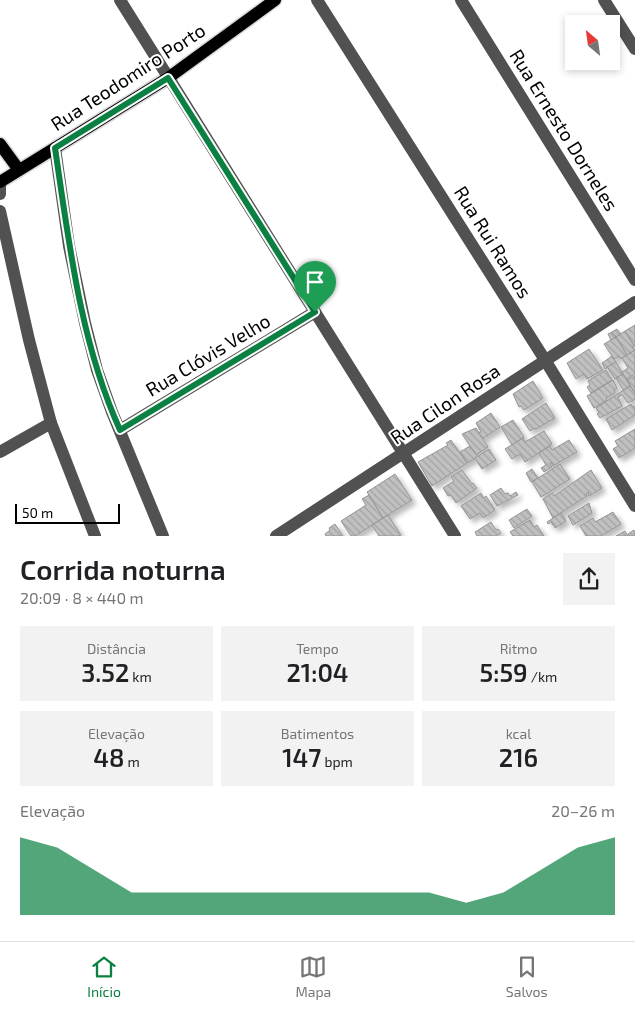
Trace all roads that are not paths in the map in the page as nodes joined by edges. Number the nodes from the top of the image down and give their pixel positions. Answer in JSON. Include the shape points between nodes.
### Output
{"nodes":[{"id":1,"x":120,"y":0,"type":"edge"},
{"id":2,"x":276,"y":0,"type":"edge"},
{"id":3,"x":317,"y":0,"type":"edge"},
{"id":4,"x":461,"y":0,"type":"edge"},
{"id":5,"x":604,"y":0,"type":"edge"},
{"id":6,"x":635,"y":49,"type":"edge"},
{"id":7,"x":168,"y":78,"type":"junction"},
{"id":8,"x":0,"y":144,"type":"edge"},
{"id":9,"x":55,"y":148,"type":"junction"},
{"id":10,"x":19,"y":170,"type":"junction"},
{"id":11,"x":0,"y":181,"type":"edge"},
{"id":12,"x":0,"y":194,"type":"edge"},
{"id":13,"x":0,"y":211,"type":"edge"},
{"id":14,"x":635,"y":280,"type":"edge"},
{"id":15,"x":635,"y":302,"type":"edge"},
{"id":16,"x":315,"y":312,"type":"junction"},
{"id":17,"x":545,"y":360,"type":"junction"},
{"id":18,"x":51,"y":423,"type":"junction"},
{"id":19,"x":120,"y":430,"type":"junction"},
{"id":20,"x":0,"y":452,"type":"edge"},
{"id":21,"x":404,"y":454,"type":"junction"},
{"id":22,"x":635,"y":506,"type":"edge"},
{"id":23,"x":95,"y":536,"type":"edge"},
{"id":24,"x":163,"y":536,"type":"edge"},
{"id":25,"x":276,"y":536,"type":"edge"},
{"id":26,"x":455,"y":536,"type":"edge"}],
"edges":[{"from":1,"to":7,"type":"street"},
{"from":2,"to":7,"type":"main road","name":"Rua Teodomiro Porto"},
{"from":3,"to":17,"type":"street","name":"Rua Rui Ramos"},
{"from":4,"to":14,"type":"street","name":"Rua Ernesto Dorneles"},
{"from":5,"to":6,"type":"street"},
{"from":7,"to":9,"type":"main road","name":"Rua Teodomiro Porto"},
{"from":7,"to":16,"type":"street"},
{"from":8,"to":10,"type":"main road"},
{"from":9,"to":10,"type":"main road","name":"Rua Teodomiro Porto"},
{"from":9,"to":19,"type":"street","via":[[85,322],[97,370]]},
{"from":10,"to":11,"type":"main road","name":"Rua Teodomiro Porto"},
{"from":11,"to":12,"type":"street"},
{"from":13,"to":18,"type":"street"},
{"from":15,"to":17,"type":"street","name":"Rua Cilon Rosa"},
{"from":16,"to":19,"type":"street","name":"Rua Clóvis Velho"},
{"from":16,"to":21,"type":"street"},
{"from":17,"to":21,"type":"street","name":"Rua Cilon Rosa"},
{"from":17,"to":22,"type":"street","name":"Rua Rui Ramos"},
{"from":18,"to":20,"type":"street"},
{"from":18,"to":23,"type":"street"},
{"from":19,"to":24,"type":"street"},
{"from":21,"to":25,"type":"street","name":"Rua Cilon Rosa"},
{"from":21,"to":26,"type":"street"}]}
